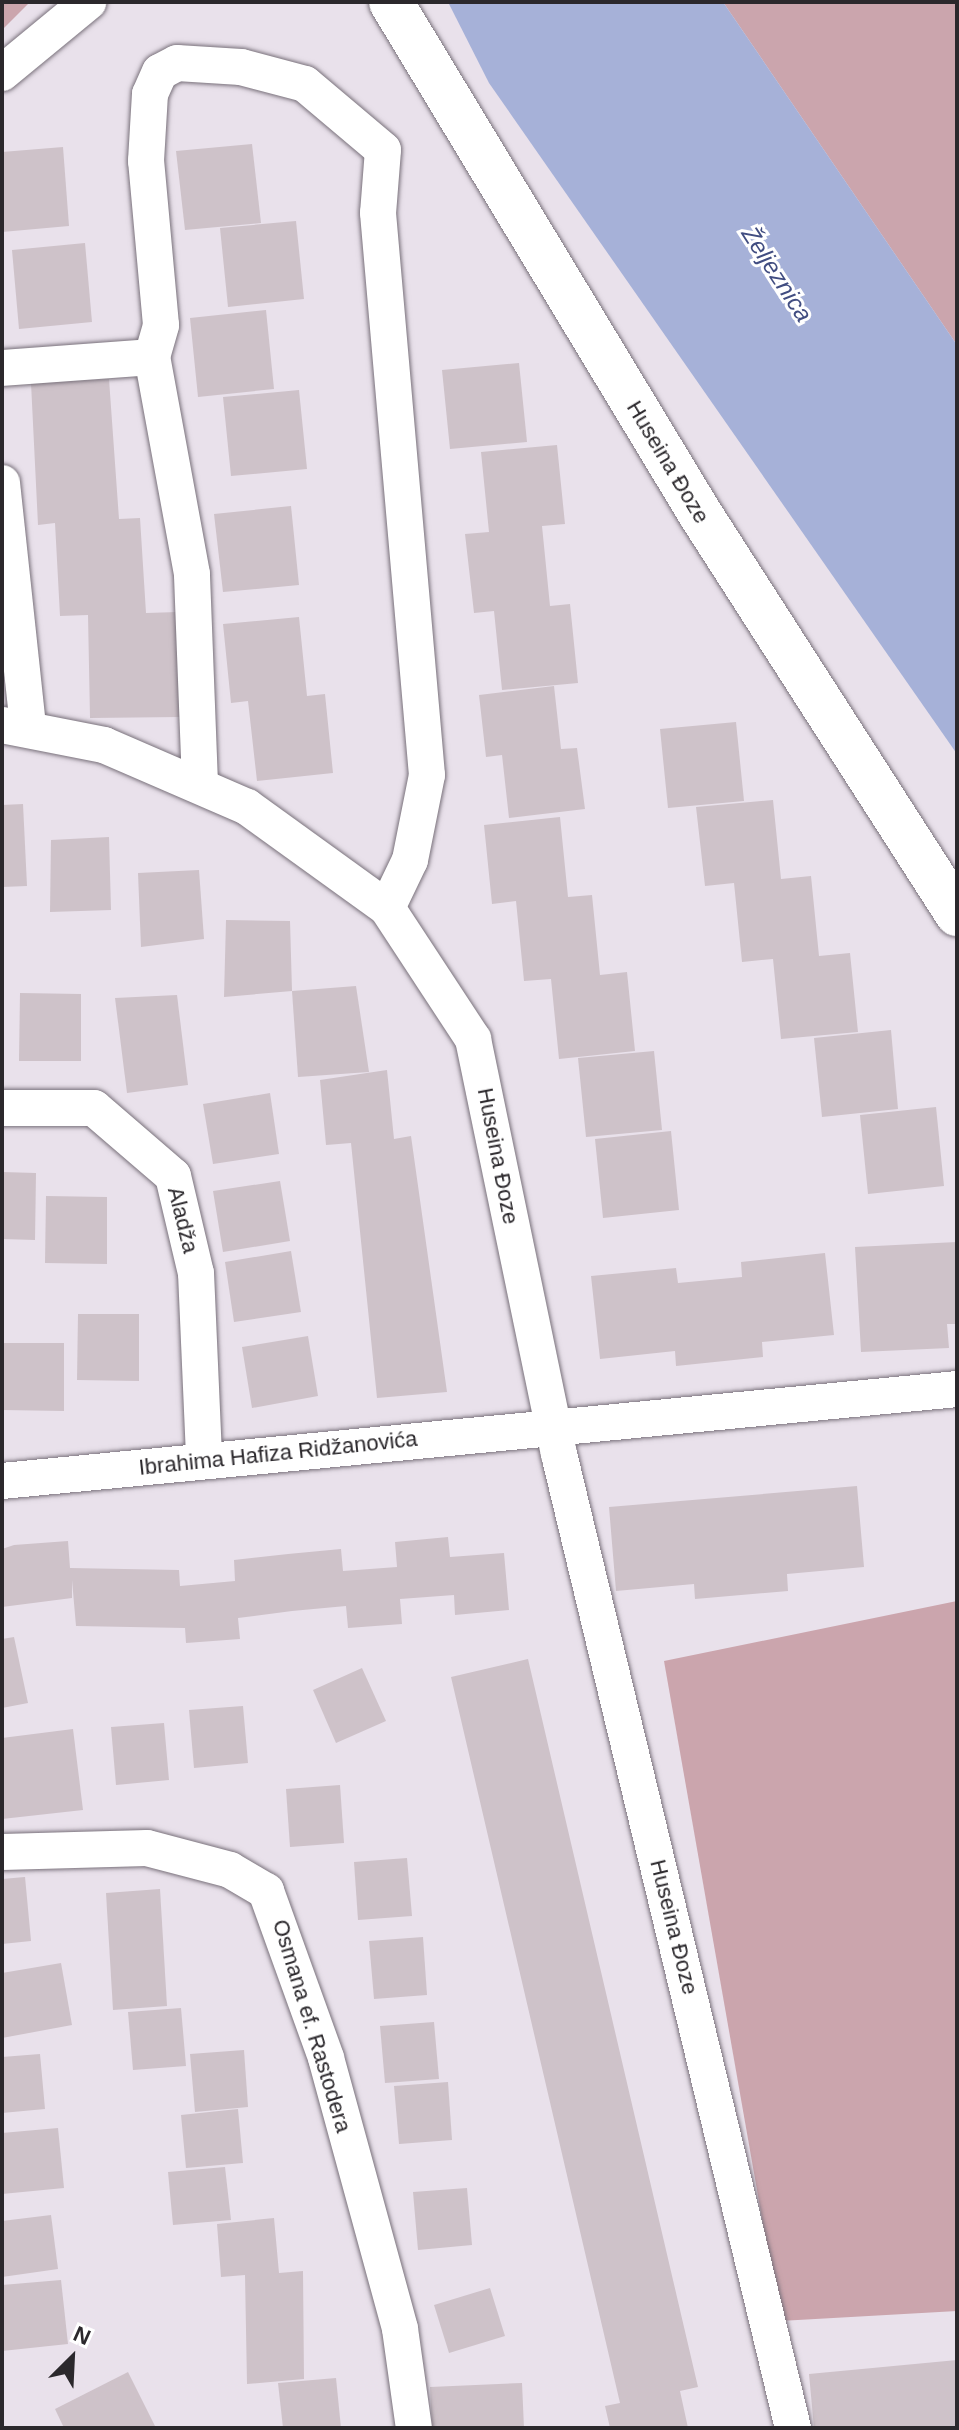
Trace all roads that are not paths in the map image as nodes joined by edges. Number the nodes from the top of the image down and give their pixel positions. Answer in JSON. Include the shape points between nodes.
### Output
{"nodes":[{"id":1,"x":88,"y":2,"type":"edge"},
{"id":2,"x":391,"y":2,"type":"edge"},
{"id":3,"x":2,"y":73,"type":"edge"},
{"id":4,"x":152,"y":357,"type":"junction"},
{"id":5,"x":2,"y":368,"type":"edge"},
{"id":6,"x":2,"y":483,"type":"edge"},
{"id":7,"x":15,"y":726,"type":"edge"},
{"id":8,"x":200,"y":784,"type":"junction"},
{"id":9,"x":387,"y":908,"type":"junction"},
{"id":10,"x":957,"y":914,"type":"edge"},
{"id":11,"x":2,"y":1108,"type":"edge"},
{"id":12,"x":957,"y":1389,"type":"edge"},
{"id":13,"x":554,"y":1426,"type":"junction"},
{"id":14,"x":204,"y":1459,"type":"junction"},
{"id":15,"x":2,"y":1481,"type":"edge"},
{"id":16,"x":2,"y":1852,"type":"edge"},
{"id":17,"x":414,"y":2428,"type":"edge"},
{"id":18,"x":793,"y":2428,"type":"edge"}],
"edges":[{"from":1,"to":3,"type":"street"},
{"from":2,"to":10,"type":"street","name":"Huseina Đoze","via":[[699,512]]},
{"from":4,"to":5,"type":"street"},
{"from":4,"to":8,"type":"street","via":[[192,574]]},
{"from":4,"to":9,"type":"street","via":[[161,325],[146,161],[150,94],[160,72],[177,63],[241,67],[305,84],[383,150],[378,213],[427,775],[410,860]]},
{"from":6,"to":7,"type":"street"},
{"from":7,"to":8,"type":"street","name":"Huseina Đoze","via":[[104,745]]},
{"from":8,"to":9,"type":"street","name":"Huseina Đoze","via":[[247,807]]},
{"from":9,"to":13,"type":"street","name":"Huseina Đoze","via":[[473,1039]]},
{"from":11,"to":14,"type":"street","name":"Aladža","via":[[94,1108],[173,1176],[196,1273]]},
{"from":12,"to":13,"type":"street"},
{"from":13,"to":14,"type":"street","name":"Ibrahima Hafiza Ridžanovića"},
{"from":13,"to":18,"type":"street","name":"Huseina Đoze"},
{"from":14,"to":15,"type":"street","name":"Ibrahima Hafiza Ridžanovića"},
{"from":16,"to":17,"type":"street","name":"Osmana ef. Rastodera","via":[[147,1848],[230,1870],[266,1891],[326,2058],[400,2329]]}]}
